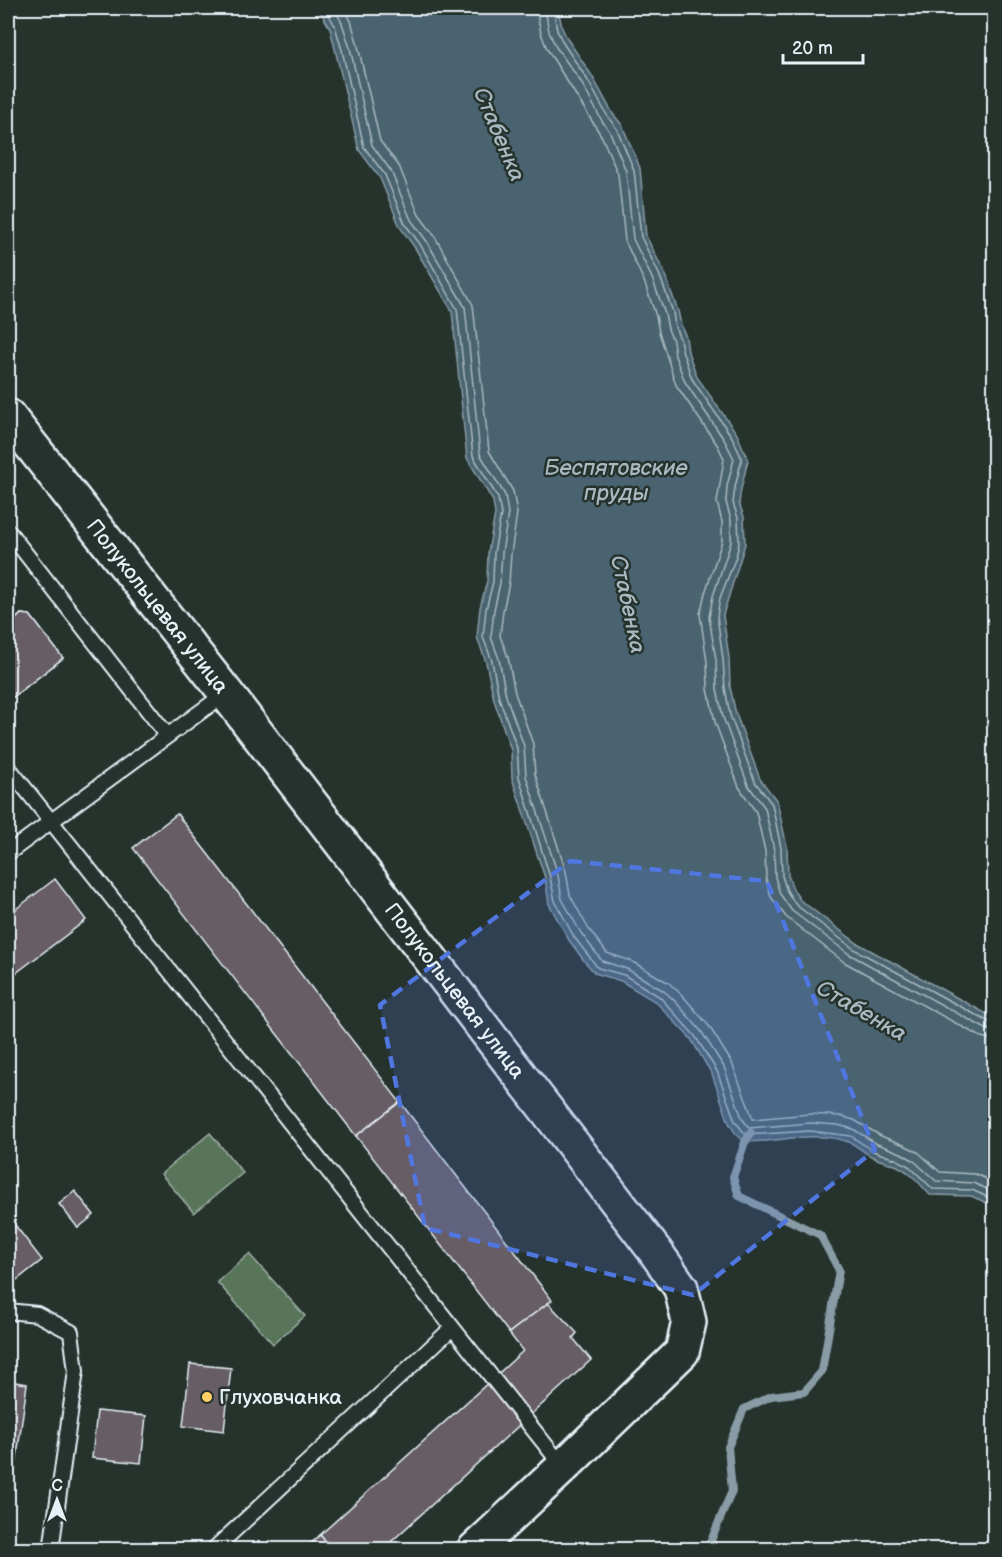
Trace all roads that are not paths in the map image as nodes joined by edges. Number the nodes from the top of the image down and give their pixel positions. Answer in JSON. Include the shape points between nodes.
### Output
{"nodes":[{"id":1,"x":8,"y":416,"type":"edge"},
{"id":2,"x":8,"y":531,"type":"edge"},
{"id":3,"x":226,"y":693,"type":"junction"},
{"id":4,"x":167,"y":735,"type":"junction"},
{"id":5,"x":8,"y":767,"type":"edge"},
{"id":6,"x":50,"y":822,"type":"junction"},
{"id":7,"x":8,"y":853,"type":"edge"},
{"id":8,"x":8,"y":1311,"type":"edge"},
{"id":9,"x":452,"y":1328,"type":"junction"},
{"id":10,"x":563,"y":1467,"type":"junction"},
{"id":11,"x":51,"y":1550,"type":"edge"},
{"id":12,"x":213,"y":1550,"type":"edge"},
{"id":13,"x":474,"y":1550,"type":"edge"}],
"edges":[{"from":1,"to":3,"type":"main road","name":"Полукольцевая улица"},
{"from":2,"to":4,"type":"lane"},
{"from":3,"to":4,"type":"lane"},
{"from":3,"to":10,"type":"main road","name":"Полукольцевая улица","via":[[681,1288],[689,1322],[682,1352]]},
{"from":4,"to":6,"type":"lane"},
{"from":5,"to":6,"type":"lane"},
{"from":6,"to":7,"type":"lane"},
{"from":6,"to":9,"type":"lane"},
{"from":8,"to":11,"type":"lane","via":[[37,1314],[71,1332],[76,1371]]},
{"from":9,"to":10,"type":"lane"},
{"from":9,"to":12,"type":"lane"},
{"from":10,"to":13,"type":"main road","name":"Полукольцевая улица"}]}
